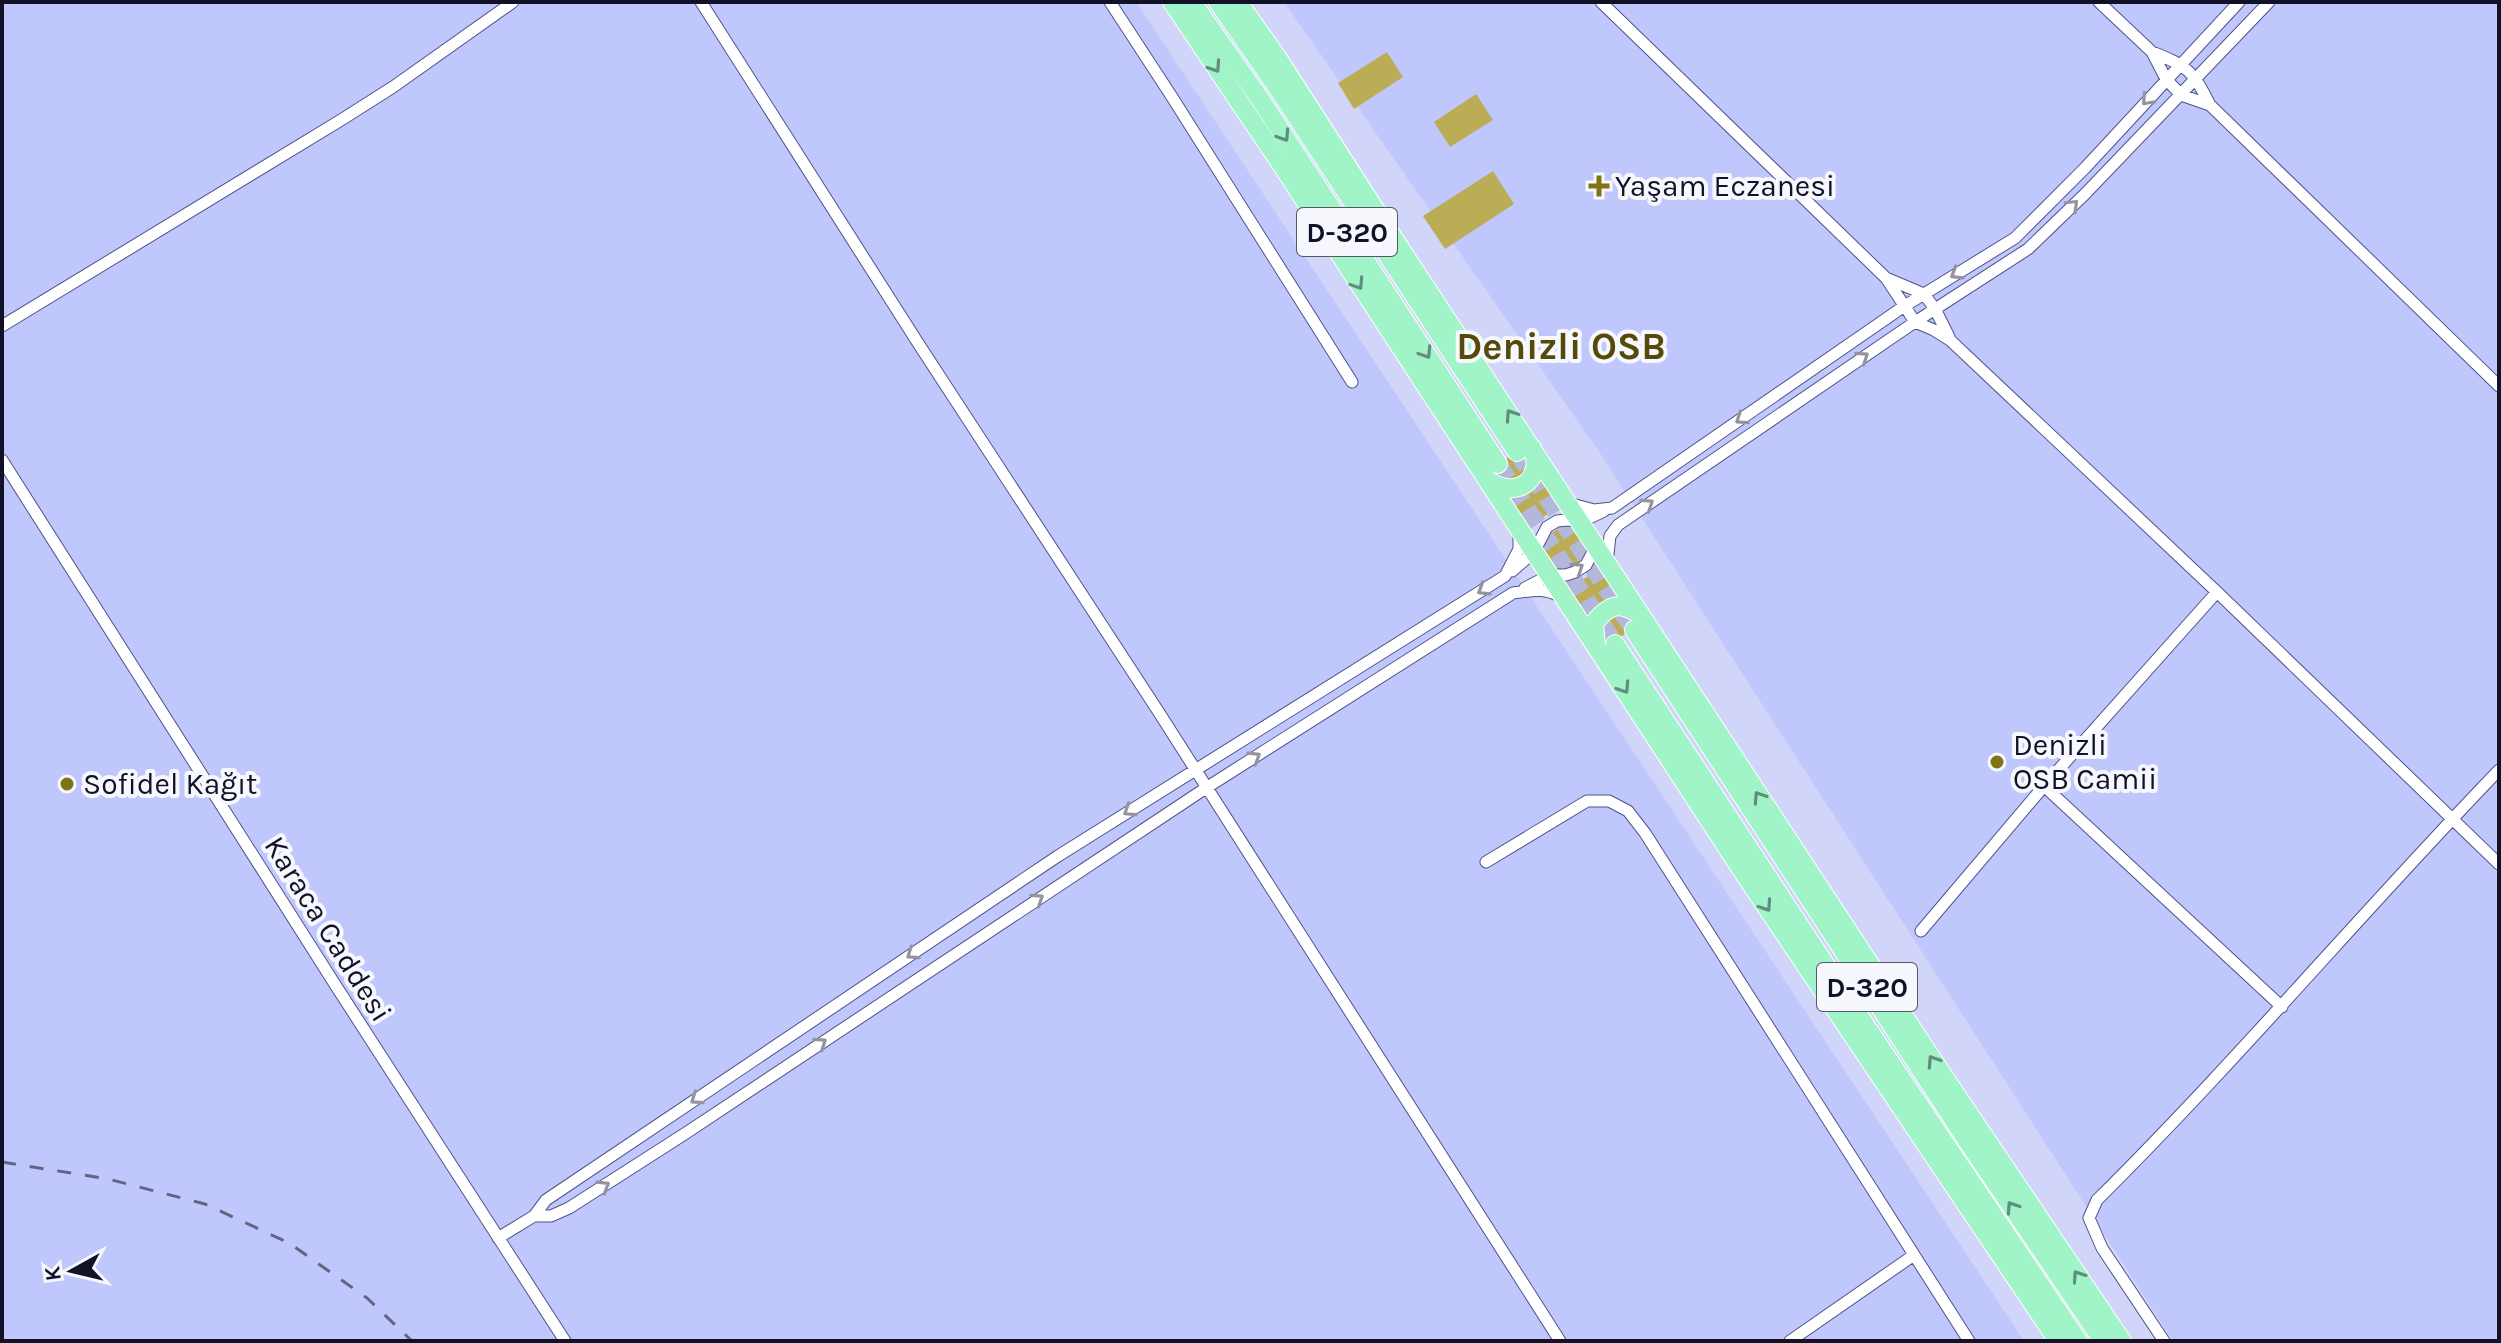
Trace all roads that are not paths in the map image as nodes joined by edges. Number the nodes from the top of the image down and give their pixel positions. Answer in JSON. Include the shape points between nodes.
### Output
{"nodes":[{"id":1,"x":513,"y":2,"type":"edge"},
{"id":2,"x":701,"y":2,"type":"edge"},
{"id":3,"x":1110,"y":2,"type":"edge"},
{"id":4,"x":1172,"y":2,"type":"edge"},
{"id":5,"x":1192,"y":2,"type":"edge"},
{"id":6,"x":1218,"y":2,"type":"edge"},
{"id":7,"x":1238,"y":2,"type":"edge"},
{"id":8,"x":1601,"y":2,"type":"edge"},
{"id":9,"x":2099,"y":2,"type":"edge"},
{"id":10,"x":2239,"y":2,"type":"edge"},
{"id":11,"x":2269,"y":2,"type":"edge"},
{"id":12,"x":2152,"y":52,"type":"junction"},
{"id":13,"x":2181,"y":63,"type":"junction"},
{"id":14,"x":2166,"y":79,"type":"junction"},
{"id":15,"x":2197,"y":79,"type":"junction"},
{"id":16,"x":2181,"y":95,"type":"junction"},
{"id":17,"x":2210,"y":105,"type":"junction"},
{"id":18,"x":1886,"y":278,"type":"junction"},
{"id":19,"x":1924,"y":294,"type":"junction"},
{"id":20,"x":1903,"y":307,"type":"junction"},
{"id":21,"x":1935,"y":309,"type":"junction"},
{"id":22,"x":1915,"y":322,"type":"junction"},
{"id":23,"x":2,"y":326,"type":"edge"},
{"id":24,"x":1950,"y":340,"type":"junction"},
{"id":25,"x":1352,"y":382,"type":"dead end"},
{"id":26,"x":2499,"y":386,"type":"edge"},
{"id":27,"x":1524,"y":449,"type":"junction"},
{"id":28,"x":2,"y":460,"type":"edge"},
{"id":29,"x":1498,"y":464,"type":"tunnel mouth"},
{"id":30,"x":1486,"y":479,"type":"junction"},
{"id":31,"x":1568,"y":503,"type":"junction"},
{"id":32,"x":1612,"y":508,"type":"junction"},
{"id":33,"x":1581,"y":522,"type":"junction"},
{"id":34,"x":1618,"y":525,"type":"junction"},
{"id":35,"x":1519,"y":528,"type":"junction"},
{"id":36,"x":1596,"y":546,"type":"junction"},
{"id":37,"x":1534,"y":552,"type":"junction"},
{"id":38,"x":1607,"y":563,"type":"junction"},
{"id":39,"x":1550,"y":575,"type":"junction"},
{"id":40,"x":1505,"y":576,"type":"junction"},
{"id":41,"x":2217,"y":592,"type":"junction"},
{"id":42,"x":1513,"y":593,"type":"junction"},
{"id":43,"x":1566,"y":600,"type":"junction"},
{"id":44,"x":1637,"y":622,"type":"junction"},
{"id":45,"x":1606,"y":645,"type":"junction"},
{"id":46,"x":1194,"y":769,"type":"junction"},
{"id":47,"x":2499,"y":770,"type":"edge"},
{"id":48,"x":2044,"y":786,"type":"junction"},
{"id":49,"x":1206,"y":788,"type":"junction"},
{"id":50,"x":2452,"y":819,"type":"junction"},
{"id":51,"x":1486,"y":862,"type":"dead end"},
{"id":52,"x":2499,"y":864,"type":"edge"},
{"id":53,"x":1921,"y":931,"type":"dead end"},
{"id":54,"x":2282,"y":1007,"type":"junction"},
{"id":55,"x":534,"y":1216,"type":"junction"},
{"id":56,"x":498,"y":1238,"type":"junction"},
{"id":57,"x":1914,"y":1255,"type":"junction"},
{"id":58,"x":565,"y":1341,"type":"edge"},
{"id":59,"x":1560,"y":1341,"type":"edge"},
{"id":60,"x":1790,"y":1341,"type":"edge"},
{"id":61,"x":1969,"y":1341,"type":"edge"},
{"id":62,"x":2058,"y":1341,"type":"edge"},
{"id":63,"x":2078,"y":1341,"type":"edge"},
{"id":64,"x":2103,"y":1341,"type":"edge"},
{"id":65,"x":2122,"y":1341,"type":"edge"},
{"id":66,"x":2164,"y":1341,"type":"edge"}],
"edges":[{"from":1,"to":23,"type":"street","via":[[341,120]]},
{"from":2,"to":46,"type":"street"},
{"from":3,"to":25,"type":"street"},
{"from":4,"to":30,"type":"highway","one_way":true},
{"from":5,"to":29,"type":"highway","number":"D-320","one_way":true},
{"from":6,"to":27,"type":"highway","number":"D-320"},
{"from":27,"to":7,"type":"highway","one_way":true},
{"from":8,"to":18,"type":"street"},
{"from":9,"to":12,"type":"street"},
{"from":10,"to":13,"type":"street"},
{"from":11,"to":15,"type":"street"},
{"from":12,"to":13,"type":"street"},
{"from":12,"to":14,"type":"street"},
{"from":13,"to":14,"type":"street"},
{"from":13,"to":15,"type":"street"},
{"from":14,"to":16,"type":"street"},
{"from":14,"to":19,"type":"street","one_way":true,"via":[[2015,238]]},
{"from":15,"to":16,"type":"street"},
{"from":15,"to":17,"type":"street"},
{"from":16,"to":17,"type":"street"},
{"from":21,"to":16,"type":"street","one_way":true,"via":[[2028,249]]},
{"from":17,"to":26,"type":"street"},
{"from":18,"to":19,"type":"street"},
{"from":18,"to":20,"type":"street"},
{"from":19,"to":20,"type":"street"},
{"from":19,"to":21,"type":"street"},
{"from":20,"to":22,"type":"street"},
{"from":20,"to":32,"type":"street","one_way":true},
{"from":21,"to":22,"type":"street"},
{"from":21,"to":24,"type":"street"},
{"from":22,"to":24,"type":"street"},
{"from":34,"to":22,"type":"street","one_way":true},
{"from":24,"to":41,"type":"street"},
{"from":27,"to":30,"type":"highway","via":[[1536,463],[1523,484],[1499,488]]},
{"from":27,"to":31,"type":"highway"},
{"from":28,"to":56,"type":"street","name":"Karaca Caddesi"},
{"from":30,"to":35,"type":"highway"},
{"from":31,"to":32,"type":"street","via":[[1594,510]]},
{"from":31,"to":33,"type":"highway"},
{"from":32,"to":33,"type":"street"},
{"from":33,"to":36,"type":"highway"},
{"from":33,"to":37,"type":"street","via":[[1557,521],[1547,527]]},
{"from":34,"to":36,"type":"street"},
{"from":34,"to":38,"type":"street","via":[[1610,536]]},
{"from":35,"to":37,"type":"highway"},
{"from":35,"to":40,"type":"street","via":[[1519,549]]},
{"from":36,"to":38,"type":"highway"},
{"from":39,"to":36,"type":"street","one_way":true,"via":[[1575,572],[1586,565]]},
{"from":37,"to":39,"type":"highway"},
{"from":37,"to":40,"type":"street"},
{"from":38,"to":44,"type":"highway"},
{"from":39,"to":42,"type":"street"},
{"from":39,"to":43,"type":"highway"},
{"from":40,"to":46,"type":"street","one_way":true},
{"from":41,"to":48,"type":"street"},
{"from":41,"to":50,"type":"street"},
{"from":42,"to":43,"type":"street","via":[[1539,589]]},
{"from":49,"to":42,"type":"street","one_way":true},
{"from":43,"to":45,"type":"highway"},
{"from":44,"to":45,"type":"highway","via":[[1622,606],[1602,613],[1594,623]]},
{"from":64,"to":44,"type":"highway","number":"D-320","one_way":true,"via":[[1968,1142]]},
{"from":65,"to":44,"type":"highway","one_way":true},
{"from":45,"to":62,"type":"highway","one_way":true,"via":[[1769,912]]},
{"from":45,"to":63,"type":"highway","number":"D-320"},
{"from":46,"to":49,"type":"street"},
{"from":46,"to":55,"type":"street","one_way":true,"via":[[546,1200]]},
{"from":47,"to":50,"type":"street"},
{"from":48,"to":53,"type":"street"},
{"from":48,"to":54,"type":"street"},
{"from":55,"to":49,"type":"street","one_way":true,"via":[[569,1208]]},
{"from":49,"to":59,"type":"street"},
{"from":50,"to":52,"type":"street"},
{"from":50,"to":54,"type":"street"},
{"from":51,"to":57,"type":"street","via":[[1587,801],[1609,801],[1628,811]]},
{"from":54,"to":66,"type":"street","via":[[2097,1200],[2089,1218],[2102,1248]]},
{"from":55,"to":56,"type":"street"},
{"from":56,"to":58,"type":"street","name":"Karaca Caddesi"},
{"from":57,"to":60,"type":"street"},
{"from":57,"to":61,"type":"street"}]}
